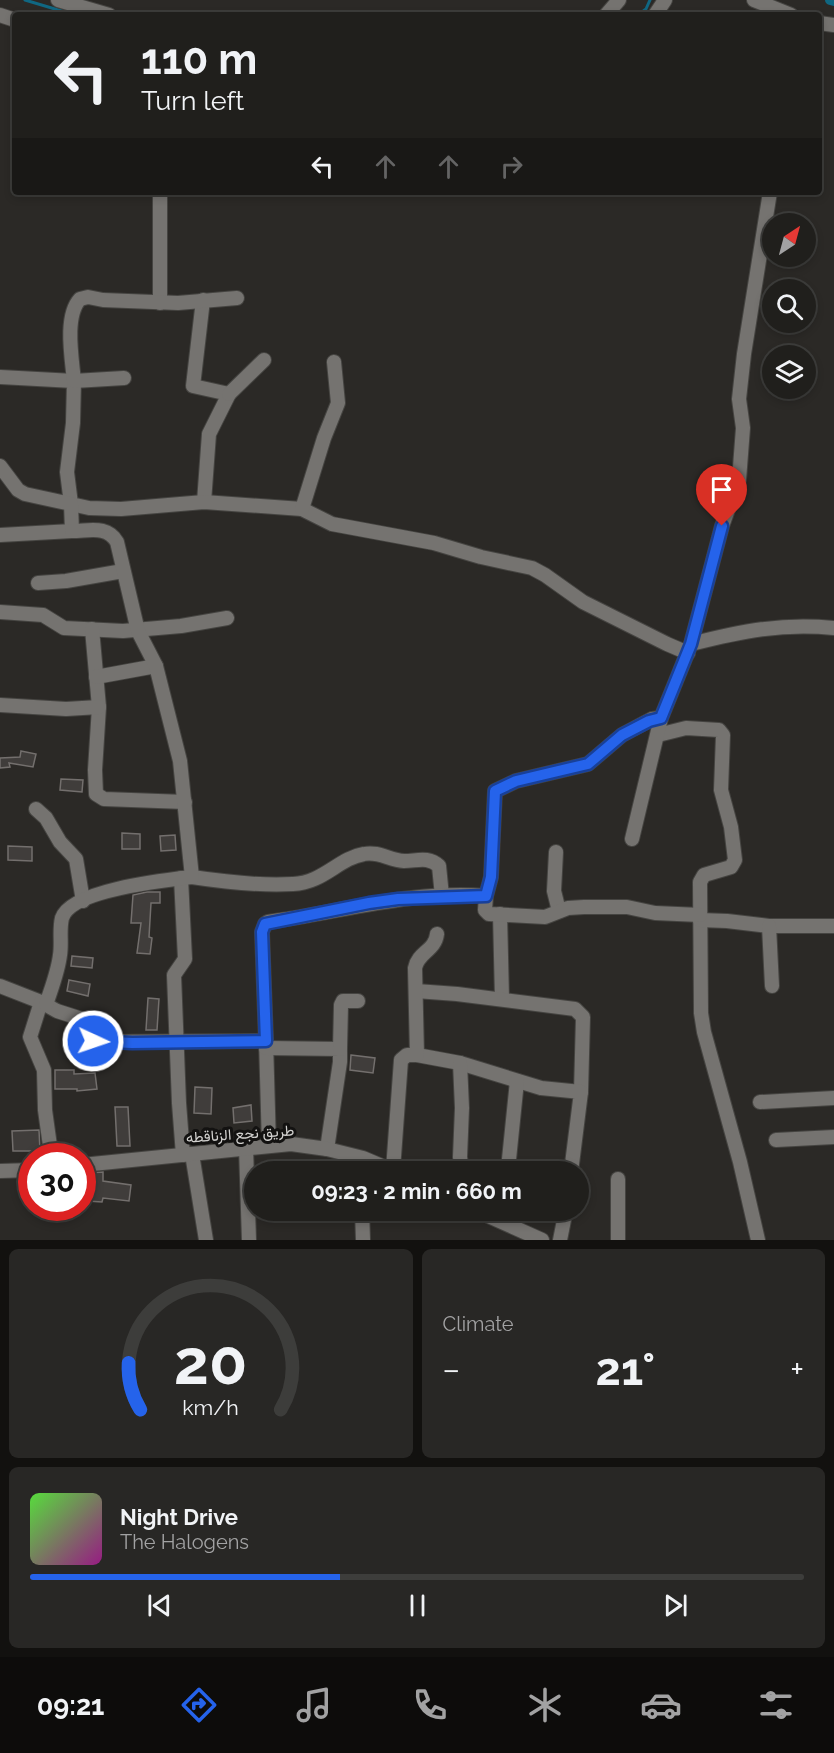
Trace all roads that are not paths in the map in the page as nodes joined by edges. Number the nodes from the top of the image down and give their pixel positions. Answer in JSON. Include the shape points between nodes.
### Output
{"nodes":[{"id":1,"x":58,"y":0,"type":"edge"},
{"id":2,"x":619,"y":0,"type":"edge"},
{"id":3,"x":754,"y":0,"type":"edge"},
{"id":4,"x":786,"y":9,"type":"edge"},
{"id":5,"x":99,"y":12,"type":"edge"},
{"id":6,"x":609,"y":12,"type":"edge"},
{"id":7,"x":160,"y":195,"type":"edge"},
{"id":8,"x":770,"y":195,"type":"edge"},
{"id":9,"x":237,"y":298,"type":"dead end"},
{"id":10,"x":203,"y":300,"type":"junction"},
{"id":11,"x":160,"y":303,"type":"junction"},
{"id":12,"x":264,"y":360,"type":"dead end"},
{"id":13,"x":334,"y":362,"type":"dead end"},
{"id":14,"x":0,"y":377,"type":"edge"},
{"id":15,"x":124,"y":378,"type":"dead end"},
{"id":16,"x":74,"y":381,"type":"junction"},
{"id":17,"x":229,"y":394,"type":"junction"},
{"id":18,"x":0,"y":466,"type":"edge"},
{"id":19,"x":204,"y":502,"type":"junction"},
{"id":20,"x":71,"y":504,"type":"junction"},
{"id":21,"x":302,"y":509,"type":"junction"},
{"id":22,"x":72,"y":531,"type":"junction"},
{"id":23,"x":0,"y":535,"type":"edge"},
{"id":24,"x":123,"y":572,"type":"junction"},
{"id":25,"x":38,"y":583,"type":"dead end"},
{"id":26,"x":0,"y":612,"type":"edge"},
{"id":27,"x":227,"y":618,"type":"dead end"},
{"id":28,"x":834,"y":628,"type":"edge"},
{"id":29,"x":92,"y":629,"type":"junction"},
{"id":30,"x":138,"y":631,"type":"junction"},
{"id":31,"x":689,"y":648,"type":"junction"},
{"id":32,"x":156,"y":666,"type":"junction"},
{"id":33,"x":96,"y":677,"type":"junction"},
{"id":34,"x":0,"y":705,"type":"edge"},
{"id":35,"x":99,"y":708,"type":"junction"},
{"id":36,"x":661,"y":718,"type":"junction"},
{"id":37,"x":658,"y":735,"type":"junction"},
{"id":38,"x":184,"y":802,"type":"junction"},
{"id":39,"x":36,"y":808,"type":"dead end"},
{"id":40,"x":632,"y":839,"type":"dead end"},
{"id":41,"x":556,"y":852,"type":"dead end"},
{"id":42,"x":187,"y":878,"type":"junction"},
{"id":43,"x":442,"y":896,"type":"junction"},
{"id":44,"x":486,"y":896,"type":"junction"},
{"id":45,"x":83,"y":901,"type":"junction"},
{"id":46,"x":559,"y":911,"type":"junction"},
{"id":47,"x":501,"y":914,"type":"junction"},
{"id":48,"x":700,"y":918,"type":"junction"},
{"id":49,"x":769,"y":926,"type":"junction"},
{"id":50,"x":834,"y":926,"type":"edge"},
{"id":51,"x":437,"y":934,"type":"dead end"},
{"id":52,"x":0,"y":986,"type":"edge"},
{"id":53,"x":772,"y":986,"type":"dead end"},
{"id":54,"x":416,"y":991,"type":"junction"},
{"id":55,"x":502,"y":999,"type":"junction"},
{"id":56,"x":358,"y":1001,"type":"dead end"},
{"id":57,"x":44,"y":1003,"type":"junction"},
{"id":58,"x":177,"y":1042,"type":"junction"},
{"id":59,"x":266,"y":1045,"type":"junction"},
{"id":60,"x":339,"y":1049,"type":"junction"},
{"id":61,"x":417,"y":1055,"type":"junction"},
{"id":62,"x":460,"y":1063,"type":"junction"},
{"id":63,"x":517,"y":1081,"type":"junction"},
{"id":64,"x":581,"y":1092,"type":"junction"},
{"id":65,"x":834,"y":1098,"type":"edge"},
{"id":66,"x":760,"y":1102,"type":"dead end"},
{"id":67,"x":834,"y":1137,"type":"edge"},
{"id":68,"x":776,"y":1140,"type":"dead end"},
{"id":69,"x":50,"y":1143,"type":"edge"},
{"id":70,"x":269,"y":1146,"type":"junction"},
{"id":71,"x":246,"y":1148,"type":"junction"},
{"id":72,"x":327,"y":1149,"type":"junction"},
{"id":73,"x":188,"y":1154,"type":"junction"},
{"id":74,"x":354,"y":1161,"type":"edge"},
{"id":75,"x":395,"y":1161,"type":"edge"},
{"id":76,"x":461,"y":1161,"type":"edge"},
{"id":77,"x":509,"y":1161,"type":"edge"},
{"id":78,"x":572,"y":1161,"type":"edge"},
{"id":79,"x":96,"y":1164,"type":"edge"},
{"id":80,"x":18,"y":1170,"type":"edge"},
{"id":81,"x":0,"y":1171,"type":"edge"},
{"id":82,"x":618,"y":1179,"type":"dead end"},
{"id":83,"x":362,"y":1221,"type":"edge"},
{"id":84,"x":500,"y":1221,"type":"edge"},
{"id":85,"x":564,"y":1221,"type":"edge"},
{"id":86,"x":206,"y":1240,"type":"edge"},
{"id":87,"x":249,"y":1240,"type":"edge"},
{"id":88,"x":363,"y":1240,"type":"edge"},
{"id":89,"x":542,"y":1240,"type":"edge"},
{"id":90,"x":560,"y":1240,"type":"edge"},
{"id":91,"x":618,"y":1240,"type":"edge"},
{"id":92,"x":758,"y":1240,"type":"edge"}],
"edges":[{"from":1,"to":5,"type":"street"},
{"from":2,"to":6,"type":"street"},
{"from":3,"to":4,"type":"street"},
{"from":7,"to":11,"type":"street"},
{"from":8,"to":31,"type":"street","via":[[739,399],[739,480],[722,526]]},
{"from":9,"to":10,"type":"street"},
{"from":10,"to":11,"type":"street"},
{"from":10,"to":17,"type":"street","via":[[193,386]]},
{"from":11,"to":16,"type":"street","via":[[80,299],[75,305],[70,335]]},
{"from":12,"to":17,"type":"street"},
{"from":13,"to":21,"type":"street","via":[[338,403]]},
{"from":14,"to":16,"type":"street"},
{"from":15,"to":16,"type":"street"},
{"from":16,"to":20,"type":"street","via":[[67,472]]},
{"from":17,"to":19,"type":"street","via":[[209,434]]},
{"from":18,"to":20,"type":"street","via":[[25,494]]},
{"from":19,"to":20,"type":"street","via":[[121,510]]},
{"from":19,"to":21,"type":"street"},
{"from":20,"to":22,"type":"street"},
{"from":21,"to":31,"type":"street","via":[[332,524],[434,543],[536,570],[583,602],[666,644]]},
{"from":22,"to":23,"type":"street"},
{"from":22,"to":24,"type":"street","via":[[110,533],[117,542]]},
{"from":24,"to":25,"type":"street"},
{"from":24,"to":30,"type":"street"},
{"from":26,"to":29,"type":"street","via":[[39,614],[64,628]]},
{"from":27,"to":30,"type":"street"},
{"from":28,"to":31,"type":"street","via":[[772,627]]},
{"from":29,"to":30,"type":"street"},
{"from":29,"to":33,"type":"street"},
{"from":30,"to":32,"type":"street"},
{"from":31,"to":36,"type":"street"},
{"from":32,"to":33,"type":"street"},
{"from":32,"to":38,"type":"street","via":[[180,760]]},
{"from":33,"to":35,"type":"street"},
{"from":34,"to":35,"type":"street"},
{"from":35,"to":38,"type":"street","via":[[96,794],[104,799]]},
{"from":36,"to":37,"type":"street"},
{"from":36,"to":44,"type":"street","via":[[622,735],[588,764],[516,781],[495,791],[491,877]]},
{"from":37,"to":40,"type":"street"},
{"from":37,"to":48,"type":"street","via":[[691,727],[719,730],[723,735],[721,790],[735,860],[731,867],[703,876]]},
{"from":38,"to":42,"type":"street"},
{"from":39,"to":45,"type":"street","via":[[76,859]]},
{"from":41,"to":46,"type":"street","via":[[554,891]]},
{"from":42,"to":43,"type":"street","via":[[238,884],[294,884],[311,881],[357,856],[379,853],[402,860],[435,862],[439,866]]},
{"from":42,"to":45,"type":"street","via":[[109,890]]},
{"from":42,"to":58,"type":"street","via":[[185,959],[174,975]]},
{"from":43,"to":44,"type":"street"},
{"from":43,"to":59,"type":"street","via":[[369,903],[265,924],[262,932]]},
{"from":44,"to":47,"type":"street","via":[[487,913]]},
{"from":45,"to":57,"type":"street","via":[[68,909],[62,918],[59,959]]},
{"from":46,"to":47,"type":"street","via":[[545,917]]},
{"from":46,"to":48,"type":"street","via":[[576,907],[627,908]]},
{"from":47,"to":55,"type":"street"},
{"from":48,"to":49,"type":"street"},
{"from":48,"to":92,"type":"street","via":[[702,1023]]},
{"from":49,"to":50,"type":"street"},
{"from":49,"to":53,"type":"street"},
{"from":51,"to":54,"type":"street","via":[[432,948],[416,962]]},
{"from":52,"to":57,"type":"street"},
{"from":54,"to":55,"type":"street"},
{"from":54,"to":61,"type":"street"},
{"from":55,"to":64,"type":"street","via":[[566,1006],[580,1012]]},
{"from":56,"to":60,"type":"street","via":[[343,1001],[341,1005]]},
{"from":57,"to":58,"type":"street","via":[[85,1020],[90,1026],[90,1039],[95,1042]]},
{"from":57,"to":69,"type":"street","via":[[30,1037],[44,1071]]},
{"from":58,"to":59,"type":"street"},
{"from":58,"to":73,"type":"street"},
{"from":59,"to":60,"type":"street"},
{"from":59,"to":70,"type":"street"},
{"from":60,"to":72,"type":"street"},
{"from":61,"to":62,"type":"street"},
{"from":61,"to":75,"type":"street","via":[[401,1060]]},
{"from":62,"to":63,"type":"street"},
{"from":62,"to":76,"type":"street"},
{"from":63,"to":64,"type":"street"},
{"from":63,"to":77,"type":"street"},
{"from":64,"to":78,"type":"street"},
{"from":65,"to":66,"type":"street"},
{"from":67,"to":68,"type":"street"},
{"from":70,"to":71,"type":"street","name":"طريق نجع الزناقطه"},
{"from":70,"to":72,"type":"street","name":"طريق نجع الزناقطه","via":[[291,1144]]},
{"from":71,"to":73,"type":"street","name":"طريق نجع الزناقطه"},
{"from":71,"to":87,"type":"street"},
{"from":72,"to":74,"type":"street","name":"طريق نجع الزناقطه"},
{"from":73,"to":79,"type":"street","name":"طريق نجع الزناقطه"},
{"from":73,"to":86,"type":"street"},
{"from":80,"to":81,"type":"street"},
{"from":82,"to":91,"type":"street"},
{"from":83,"to":88,"type":"street"},
{"from":84,"to":89,"type":"street"},
{"from":85,"to":90,"type":"street"}]}
